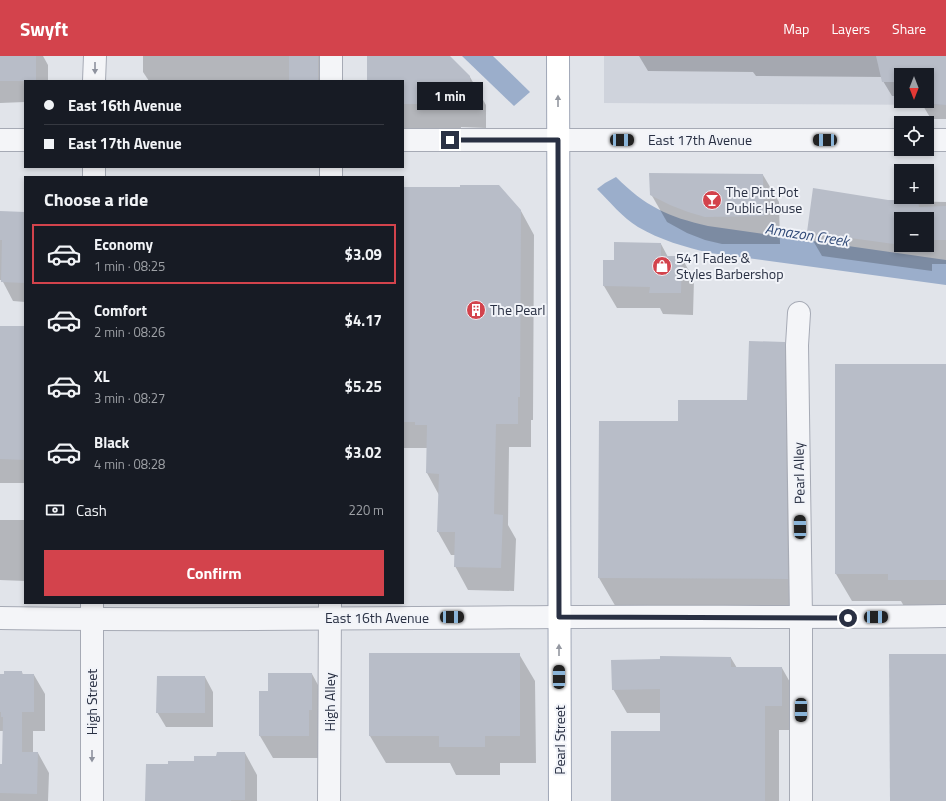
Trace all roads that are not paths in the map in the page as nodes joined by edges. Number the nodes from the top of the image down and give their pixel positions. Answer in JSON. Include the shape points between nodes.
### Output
{"nodes":[{"id":1,"x":95,"y":56,"type":"edge"},
{"id":2,"x":331,"y":56,"type":"edge"},
{"id":3,"x":558,"y":56,"type":"edge"},
{"id":4,"x":94,"y":80,"type":"edge"},
{"id":5,"x":331,"y":80,"type":"edge"},
{"id":6,"x":0,"y":140,"type":"edge"},
{"id":7,"x":24,"y":140,"type":"edge"},
{"id":8,"x":404,"y":140,"type":"edge"},
{"id":9,"x":558,"y":140,"type":"junction"},
{"id":10,"x":894,"y":140,"type":"edge"},
{"id":11,"x":934,"y":140,"type":"edge"},
{"id":12,"x":946,"y":140,"type":"edge"},
{"id":13,"x":799,"y":313,"type":"dead end"},
{"id":14,"x":92,"y":611,"type":"edge"},
{"id":15,"x":330,"y":611,"type":"edge"},
{"id":16,"x":946,"y":616,"type":"edge"},
{"id":17,"x":559,"y":617,"type":"junction"},
{"id":18,"x":0,"y":618,"type":"edge"},
{"id":19,"x":801,"y":618,"type":"junction"},
{"id":20,"x":92,"y":801,"type":"edge"},
{"id":21,"x":329,"y":801,"type":"edge"},
{"id":22,"x":560,"y":801,"type":"edge"},
{"id":23,"x":801,"y":801,"type":"edge"}],
"edges":[{"from":1,"to":4,"type":"street","one_way":true},
{"from":2,"to":5,"type":"street"},
{"from":9,"to":3,"type":"main road","name":"Pearl Street","one_way":true},
{"from":6,"to":7,"type":"street"},
{"from":8,"to":9,"type":"street","name":"East 17th Avenue"},
{"from":9,"to":10,"type":"street","name":"East 17th Avenue"},
{"from":9,"to":17,"type":"main road","name":"Pearl Street"},
{"from":11,"to":12,"type":"street"},
{"from":13,"to":19,"type":"street","name":"Pearl Alley","via":[[797,345]]},
{"from":14,"to":15,"type":"street","name":"East 16th Avenue"},
{"from":14,"to":18,"type":"street","name":"East 16th Avenue"},
{"from":14,"to":20,"type":"street","name":"High Street","one_way":true},
{"from":15,"to":17,"type":"street","name":"East 16th Avenue"},
{"from":15,"to":21,"type":"street","name":"High Alley"},
{"from":16,"to":19,"type":"street","name":"East 16th Avenue"},
{"from":17,"to":19,"type":"street","name":"East 16th Avenue"},
{"from":22,"to":17,"type":"main road","name":"Pearl Street","one_way":true},
{"from":19,"to":23,"type":"street","name":"Pearl Alley"}]}
